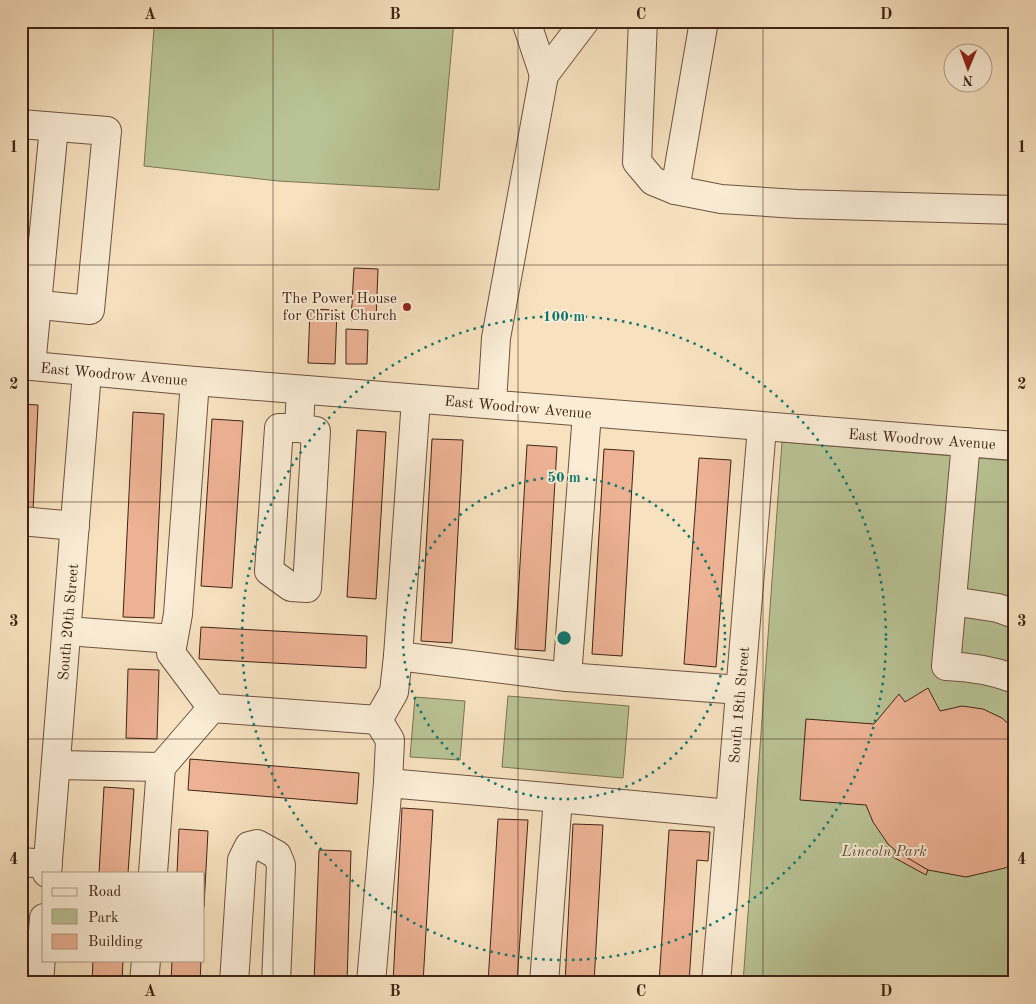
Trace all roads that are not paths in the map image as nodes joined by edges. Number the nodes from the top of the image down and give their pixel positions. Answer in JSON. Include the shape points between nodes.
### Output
{"nodes":[{"id":1,"x":526,"y":21,"type":"edge"},
{"id":2,"x":585,"y":21,"type":"edge"},
{"id":3,"x":643,"y":21,"type":"edge"},
{"id":4,"x":704,"y":21,"type":"edge"},
{"id":5,"x":544,"y":75,"type":"junction"},
{"id":6,"x":21,"y":124,"type":"edge"},
{"id":7,"x":54,"y":126,"type":"junction"},
{"id":8,"x":675,"y":190,"type":"junction"},
{"id":9,"x":1015,"y":210,"type":"edge"},
{"id":10,"x":29,"y":304,"type":"edge"},
{"id":11,"x":26,"y":366,"type":"edge"},
{"id":12,"x":88,"y":372,"type":"junction"},
{"id":13,"x":195,"y":382,"type":"junction"},
{"id":14,"x":301,"y":390,"type":"junction"},
{"id":15,"x":416,"y":399,"type":"junction"},
{"id":16,"x":492,"y":403,"type":"junction"},
{"id":17,"x":588,"y":413,"type":"junction"},
{"id":18,"x":762,"y":427,"type":"junction"},
{"id":19,"x":299,"y":428,"type":"junction"},
{"id":20,"x":966,"y":442,"type":"junction"},
{"id":21,"x":1015,"y":446,"type":"edge"},
{"id":22,"x":21,"y":521,"type":"edge"},
{"id":23,"x":75,"y":526,"type":"junction"},
{"id":24,"x":952,"y":601,"type":"junction"},
{"id":25,"x":1015,"y":614,"type":"edge"},
{"id":26,"x":67,"y":630,"type":"junction"},
{"id":27,"x":173,"y":639,"type":"junction"},
{"id":28,"x":398,"y":656,"type":"junction"},
{"id":29,"x":567,"y":677,"type":"junction"},
{"id":30,"x":1015,"y":679,"type":"edge"},
{"id":31,"x":740,"y":690,"type":"junction"},
{"id":32,"x":212,"y":708,"type":"junction"},
{"id":33,"x":378,"y":720,"type":"junction"},
{"id":34,"x":56,"y":765,"type":"junction"},
{"id":35,"x":161,"y":767,"type":"junction"},
{"id":36,"x":388,"y":783,"type":"junction"},
{"id":37,"x":558,"y":798,"type":"junction"},
{"id":38,"x":730,"y":814,"type":"junction"},
{"id":39,"x":21,"y":862,"type":"edge"},
{"id":40,"x":48,"y":869,"type":"edge"},
{"id":41,"x":153,"y":872,"type":"edge"},
{"id":42,"x":42,"y":940,"type":"edge"},
{"id":43,"x":146,"y":962,"type":"edge"},
{"id":44,"x":38,"y":983,"type":"edge"},
{"id":45,"x":144,"y":983,"type":"edge"},
{"id":46,"x":234,"y":983,"type":"edge"},
{"id":47,"x":276,"y":983,"type":"edge"},
{"id":48,"x":371,"y":983,"type":"edge"},
{"id":49,"x":544,"y":983,"type":"edge"},
{"id":50,"x":716,"y":983,"type":"edge"}],
"edges":[{"from":1,"to":5,"type":"street"},
{"from":2,"to":5,"type":"street"},
{"from":3,"to":8,"type":"street","via":[[637,162],[653,181]]},
{"from":4,"to":8,"type":"street"},
{"from":5,"to":16,"type":"street","via":[[496,338]]},
{"from":6,"to":7,"type":"street"},
{"from":7,"to":10,"type":"street"},
{"from":7,"to":10,"type":"street","via":[[107,131],[90,310]]},
{"from":8,"to":9,"type":"street","via":[[721,199],[787,203]]},
{"from":10,"to":11,"type":"street"},
{"from":11,"to":12,"type":"street","name":"East Woodrow Avenue"},
{"from":12,"to":13,"type":"street","name":"East Woodrow Avenue"},
{"from":12,"to":23,"type":"street","name":"South 20th Street"},
{"from":13,"to":14,"type":"street","name":"East Woodrow Avenue"},
{"from":13,"to":27,"type":"street","via":[[178,614]]},
{"from":14,"to":15,"type":"street","name":"East Woodrow Avenue"},
{"from":14,"to":19,"type":"street"},
{"from":15,"to":16,"type":"street","name":"East Woodrow Avenue"},
{"from":15,"to":28,"type":"street"},
{"from":16,"to":17,"type":"street","name":"East Woodrow Avenue"},
{"from":17,"to":18,"type":"street","name":"East Woodrow Avenue"},
{"from":17,"to":29,"type":"street"},
{"from":18,"to":20,"type":"street","name":"East Woodrow Avenue"},
{"from":18,"to":31,"type":"street","name":"South 18th Street"},
{"from":19,"to":19,"type":"street","via":[[279,428],[269,571],[291,586],[307,588],[316,431]]},
{"from":20,"to":21,"type":"street","name":"East Woodrow Avenue"},
{"from":20,"to":24,"type":"street"},
{"from":22,"to":23,"type":"street"},
{"from":23,"to":26,"type":"street","name":"South 20th Street"},
{"from":24,"to":25,"type":"street"},
{"from":24,"to":30,"type":"street","via":[[946,666],[995,671]]},
{"from":26,"to":27,"type":"street"},
{"from":26,"to":34,"type":"street","name":"South 20th Street"},
{"from":27,"to":32,"type":"street","via":[[171,653]]},
{"from":28,"to":29,"type":"street"},
{"from":28,"to":33,"type":"street","via":[[394,692]]},
{"from":29,"to":31,"type":"street"},
{"from":31,"to":38,"type":"street","name":"South 18th Street"},
{"from":32,"to":33,"type":"street"},
{"from":32,"to":35,"type":"street"},
{"from":33,"to":36,"type":"street","via":[[390,740]]},
{"from":34,"to":35,"type":"street"},
{"from":34,"to":40,"type":"street","name":"South 20th Street"},
{"from":35,"to":41,"type":"street"},
{"from":36,"to":37,"type":"street"},
{"from":36,"to":48,"type":"street"},
{"from":37,"to":38,"type":"street"},
{"from":37,"to":49,"type":"street"},
{"from":38,"to":50,"type":"street","name":"South 18th Street"},
{"from":39,"to":40,"type":"street"},
{"from":42,"to":44,"type":"street"},
{"from":43,"to":45,"type":"street"},
{"from":46,"to":47,"type":"street","via":[[242,860],[249,846],[257,844],[277,855],[281,865]]}]}
